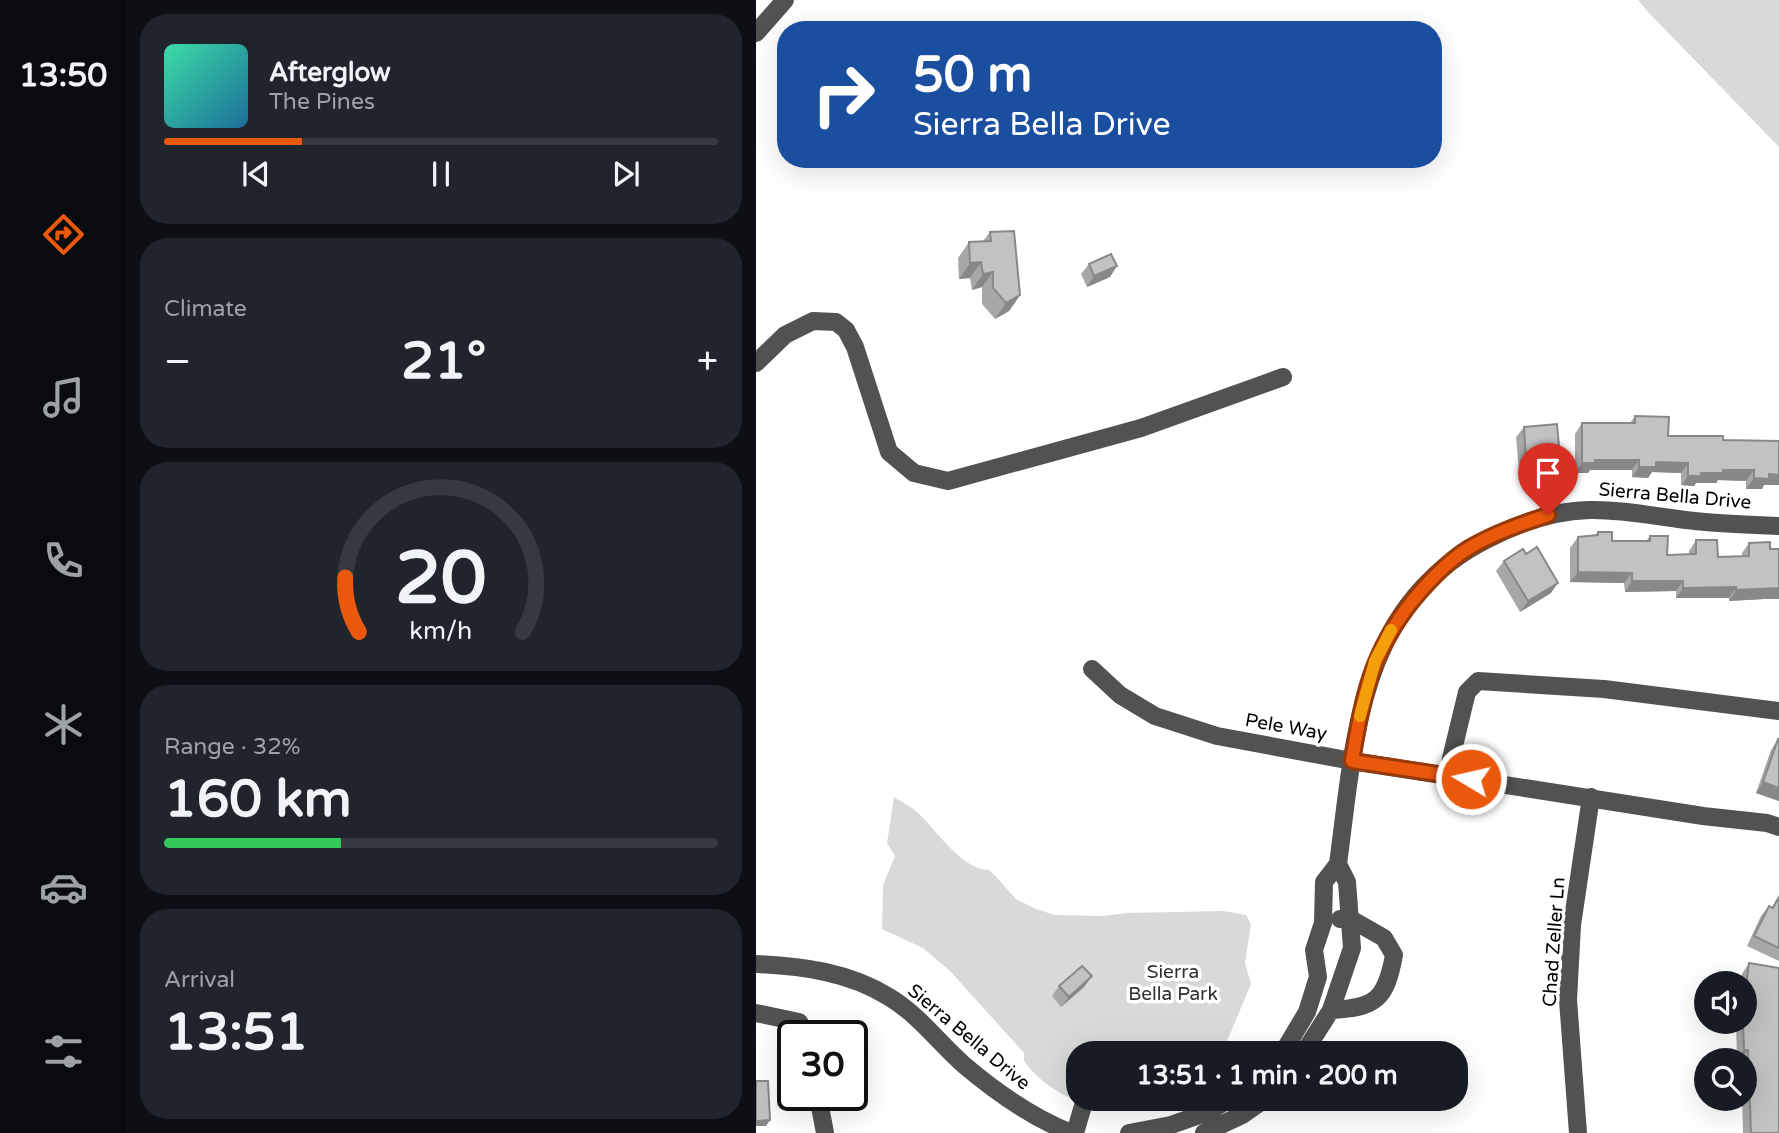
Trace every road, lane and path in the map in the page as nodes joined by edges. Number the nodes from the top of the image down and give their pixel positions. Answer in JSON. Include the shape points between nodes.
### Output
{"nodes":[{"id":1,"x":785,"y":0,"type":"edge"},
{"id":2,"x":756,"y":33,"type":"edge"},
{"id":3,"x":756,"y":363,"type":"edge"},
{"id":4,"x":1283,"y":377,"type":"dead end"},
{"id":5,"x":1779,"y":526,"type":"edge"},
{"id":6,"x":1092,"y":669,"type":"dead end"},
{"id":7,"x":1779,"y":712,"type":"edge"},
{"id":8,"x":1352,"y":761,"type":"junction"},
{"id":9,"x":1447,"y":775,"type":"junction"},
{"id":10,"x":1591,"y":797,"type":"junction"},
{"id":11,"x":1779,"y":827,"type":"edge"},
{"id":12,"x":1338,"y":864,"type":"junction"},
{"id":13,"x":1349,"y":918,"type":"junction"},
{"id":14,"x":1323,"y":923,"type":"junction"},
{"id":15,"x":756,"y":964,"type":"edge"},
{"id":16,"x":1331,"y":1010,"type":"junction"},
{"id":17,"x":756,"y":1013,"type":"edge"},
{"id":18,"x":789,"y":1020,"type":"edge"},
{"id":19,"x":1290,"y":1041,"type":"edge"},
{"id":20,"x":1311,"y":1041,"type":"edge"},
{"id":21,"x":821,"y":1111,"type":"edge"},
{"id":22,"x":1081,"y":1111,"type":"edge"},
{"id":23,"x":1210,"y":1111,"type":"edge"},
{"id":24,"x":1248,"y":1111,"type":"edge"},
{"id":25,"x":825,"y":1133,"type":"edge"},
{"id":26,"x":1073,"y":1133,"type":"edge"},
{"id":27,"x":1129,"y":1133,"type":"edge"},
{"id":28,"x":1204,"y":1133,"type":"edge"},
{"id":29,"x":1578,"y":1133,"type":"edge"}],
"edges":[{"from":1,"to":2,"type":"street"},
{"from":3,"to":4,"type":"street","via":[[785,335],[813,321],[836,322],[855,346],[889,452],[914,473],[948,481],[1141,428]]},
{"from":5,"to":8,"type":"street","name":"Sierra Bella Drive","via":[[1588,510],[1548,515],[1468,549],[1429,580],[1394,624],[1375,661],[1363,700]]},
{"from":6,"to":8,"type":"street","name":"Pele Way","via":[[1120,695],[1155,716],[1217,736]]},
{"from":7,"to":9,"type":"street","via":[[1604,689],[1478,681],[1467,692]]},
{"from":8,"to":9,"type":"street","name":"Pele Way"},
{"from":8,"to":12,"type":"street","name":"Sierra Bella Drive"},
{"from":9,"to":10,"type":"street","name":"Pele Way"},
{"from":10,"to":11,"type":"street","name":"Pele Way"},
{"from":10,"to":29,"type":"street","name":"Chad Zeller Ln","via":[[1572,925],[1568,1000]]},
{"from":12,"to":13,"type":"street","name":"Sierra Bella Drive","via":[[1347,882]]},
{"from":12,"to":14,"type":"street","name":"Sierra Bella Drive","via":[[1324,882]]},
{"from":13,"to":14,"type":"street"},
{"from":13,"to":16,"type":"street","name":"Sierra Bella Drive","via":[[1352,948]]},
{"from":13,"to":16,"type":"street","via":[[1384,938],[1394,955],[1385,990],[1375,1000],[1354,1009]]},
{"from":14,"to":19,"type":"street","name":"Sierra Bella Drive","via":[[1314,950],[1318,977],[1307,1012]]},
{"from":15,"to":26,"type":"street","name":"Sierra Bella Drive","via":[[799,966],[846,977],[889,996],[1014,1105]]},
{"from":16,"to":20,"type":"street","name":"Sierra Bella Drive"},
{"from":17,"to":18,"type":"street"},
{"from":21,"to":25,"type":"street"},
{"from":22,"to":26,"type":"street"},
{"from":23,"to":27,"type":"street"},
{"from":24,"to":28,"type":"street"}]}
